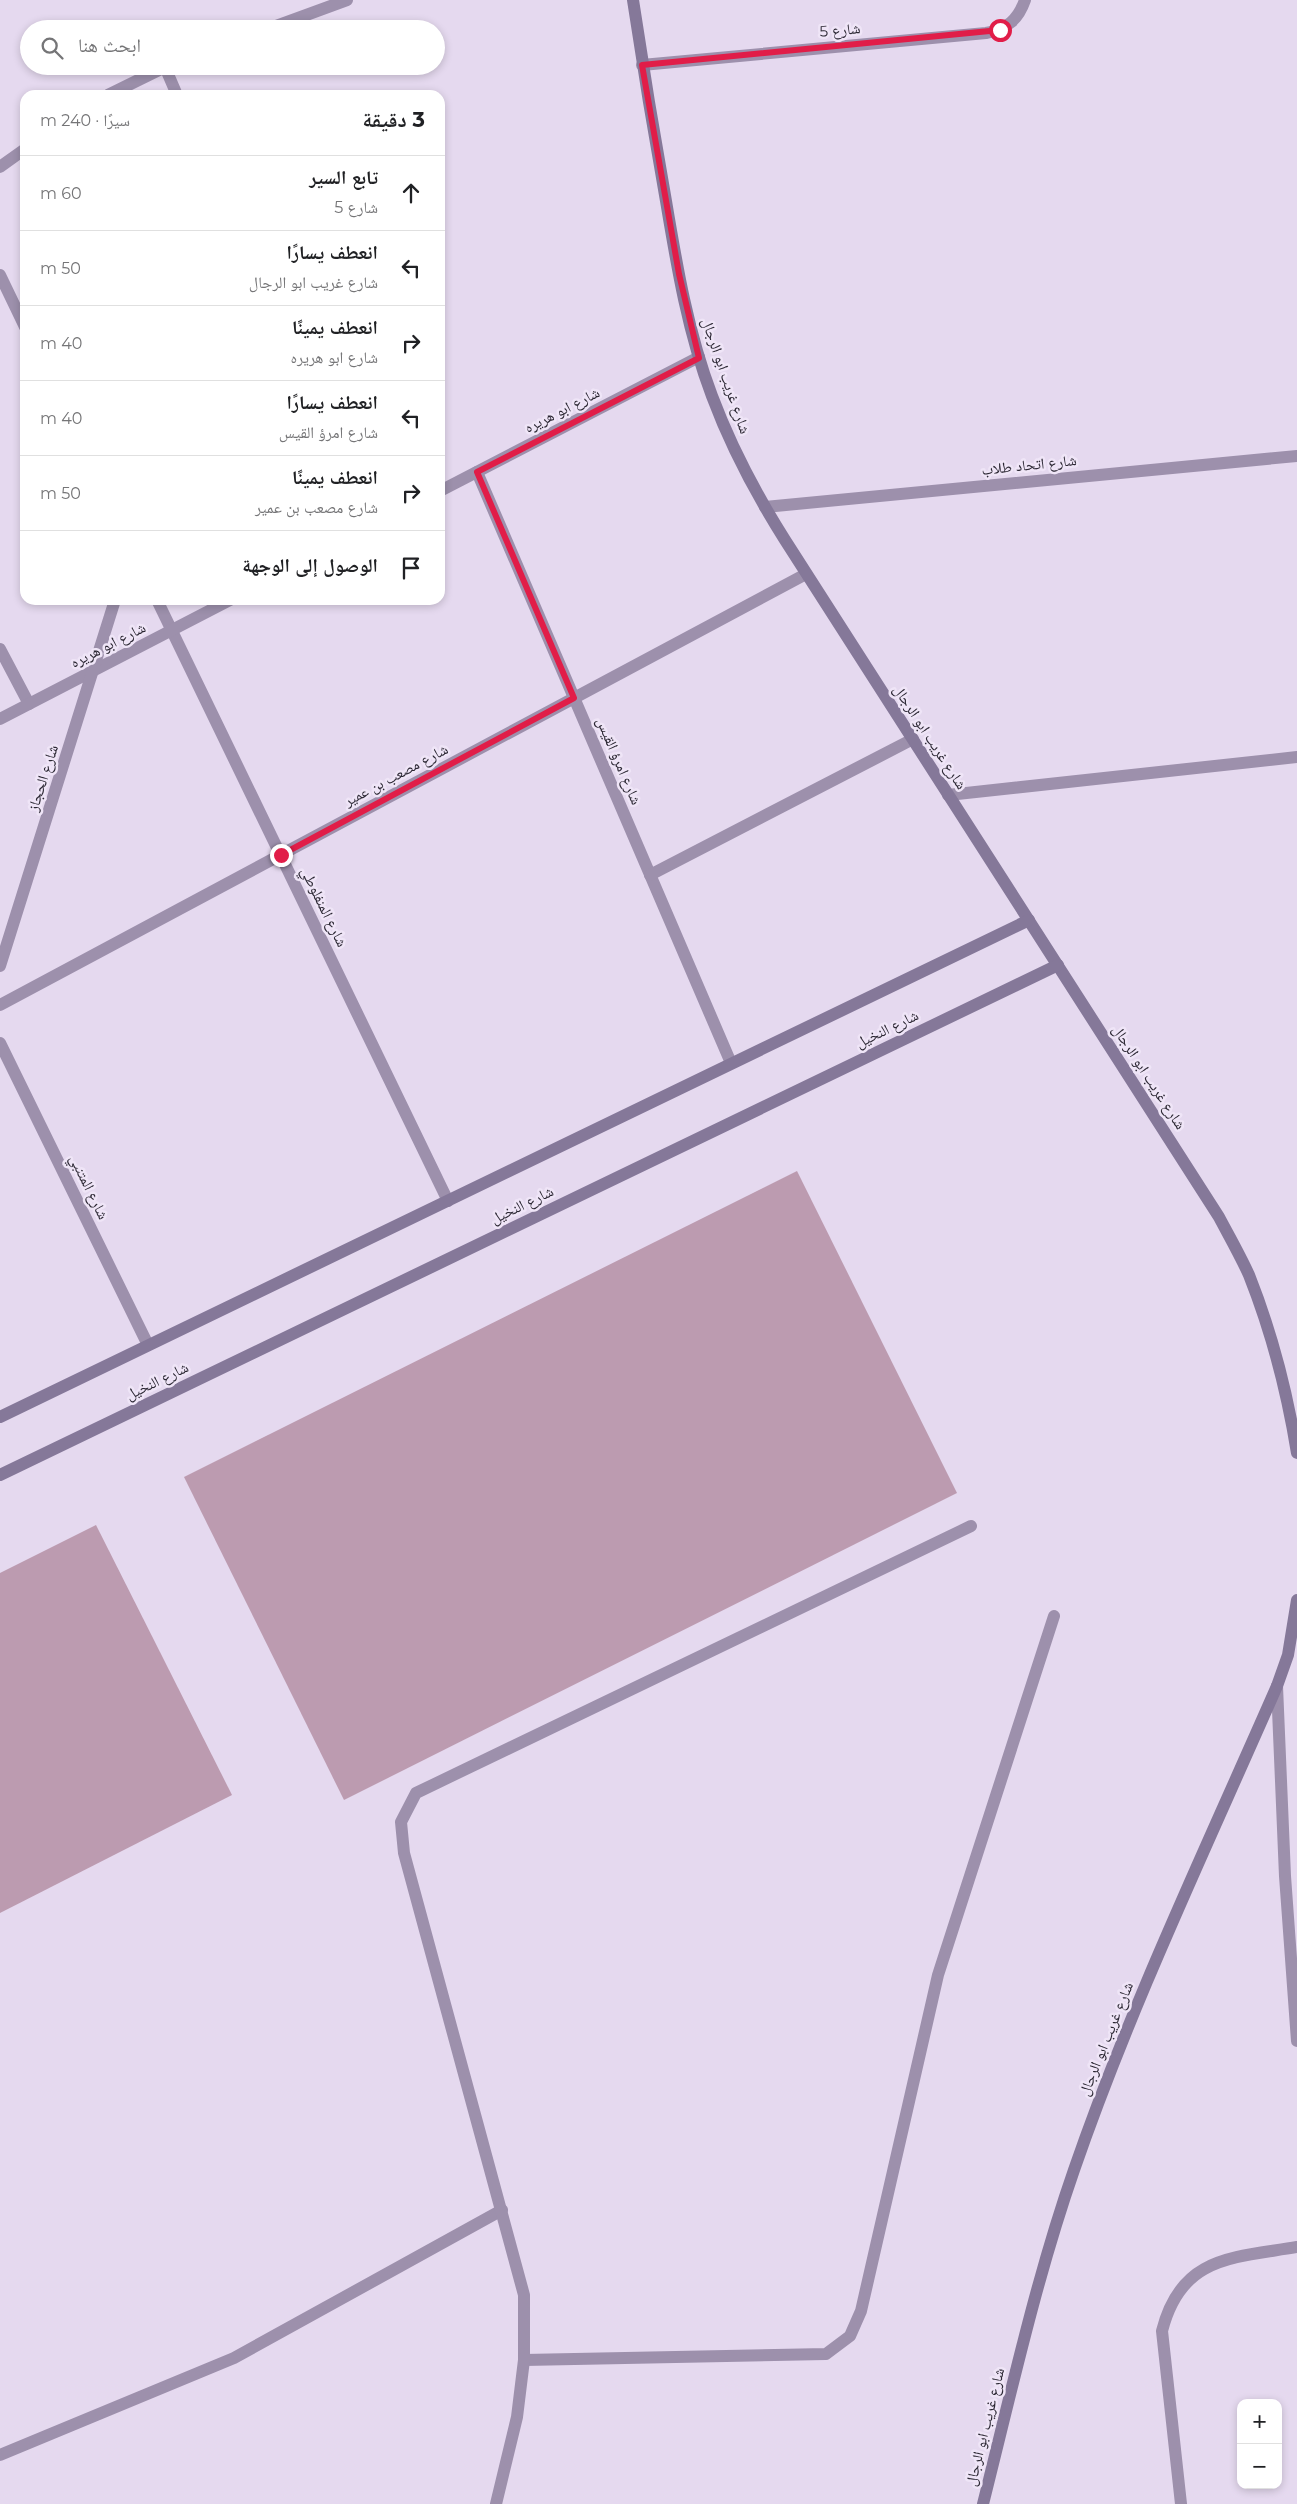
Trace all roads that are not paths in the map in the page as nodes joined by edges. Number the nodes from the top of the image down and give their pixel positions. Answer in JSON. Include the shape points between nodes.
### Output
{"nodes":[{"id":1,"x":347,"y":0,"type":"edge"},
{"id":2,"x":634,"y":0,"type":"edge"},
{"id":3,"x":1025,"y":0,"type":"edge"},
{"id":4,"x":293,"y":20,"type":"edge"},
{"id":5,"x":642,"y":65,"type":"junction"},
{"id":6,"x":149,"y":75,"type":"edge"},
{"id":7,"x":169,"y":75,"type":"edge"},
{"id":8,"x":118,"y":90,"type":"edge"},
{"id":9,"x":176,"y":90,"type":"edge"},
{"id":10,"x":20,"y":153,"type":"edge"},
{"id":11,"x":0,"y":167,"type":"edge"},
{"id":12,"x":0,"y":275,"type":"edge"},
{"id":13,"x":20,"y":317,"type":"edge"},
{"id":14,"x":699,"y":358,"type":"junction"},
{"id":15,"x":1297,"y":456,"type":"edge"},
{"id":16,"x":477,"y":472,"type":"junction"},
{"id":17,"x":445,"y":488,"type":"edge"},
{"id":18,"x":765,"y":507,"type":"junction"},
{"id":19,"x":806,"y":574,"type":"junction"},
{"id":20,"x":114,"y":605,"type":"edge"},
{"id":21,"x":160,"y":605,"type":"edge"},
{"id":22,"x":220,"y":605,"type":"edge"},
{"id":23,"x":172,"y":630,"type":"junction"},
{"id":24,"x":0,"y":649,"type":"edge"},
{"id":25,"x":94,"y":670,"type":"junction"},
{"id":26,"x":574,"y":698,"type":"junction"},
{"id":27,"x":29,"y":704,"type":"junction"},
{"id":28,"x":0,"y":719,"type":"edge"},
{"id":29,"x":913,"y":739,"type":"junction"},
{"id":30,"x":1297,"y":757,"type":"edge"},
{"id":31,"x":948,"y":795,"type":"junction"},
{"id":32,"x":281,"y":855,"type":"junction"},
{"id":33,"x":650,"y":875,"type":"junction"},
{"id":34,"x":1028,"y":920,"type":"junction"},
{"id":35,"x":1058,"y":965,"type":"junction"},
{"id":36,"x":0,"y":966,"type":"edge"},
{"id":37,"x":0,"y":1005,"type":"edge"},
{"id":38,"x":0,"y":1043,"type":"edge"},
{"id":39,"x":731,"y":1063,"type":"junction"},
{"id":40,"x":448,"y":1201,"type":"junction"},
{"id":41,"x":148,"y":1345,"type":"junction"},
{"id":42,"x":0,"y":1417,"type":"edge"},
{"id":43,"x":1297,"y":1453,"type":"edge"},
{"id":44,"x":0,"y":1475,"type":"edge"},
{"id":45,"x":970,"y":1526,"type":"dead end"},
{"id":46,"x":1297,"y":1600,"type":"edge"},
{"id":47,"x":1054,"y":1616,"type":"dead end"},
{"id":48,"x":1293,"y":1654,"type":"edge"},
{"id":49,"x":1277,"y":1686,"type":"junction"},
{"id":50,"x":1291,"y":1875,"type":"edge"},
{"id":51,"x":1297,"y":2041,"type":"edge"},
{"id":52,"x":502,"y":2210,"type":"junction"},
{"id":53,"x":1297,"y":2247,"type":"edge"},
{"id":54,"x":524,"y":2360,"type":"junction"},
{"id":55,"x":0,"y":2455,"type":"edge"},
{"id":56,"x":496,"y":2504,"type":"edge"},
{"id":57,"x":983,"y":2504,"type":"edge"},
{"id":58,"x":1181,"y":2504,"type":"edge"}],
"edges":[{"from":1,"to":4,"type":"street"},
{"from":2,"to":5,"type":"main road","name":"شارع غريب ابو الرجال"},
{"from":3,"to":5,"type":"street","name":"شارع 5","via":[[1012,24],[986,33]]},
{"from":5,"to":14,"type":"main road","name":"شارع غريب ابو الرجال","via":[[679,274]]},
{"from":6,"to":8,"type":"street"},
{"from":7,"to":9,"type":"street"},
{"from":10,"to":11,"type":"street"},
{"from":12,"to":13,"type":"street"},
{"from":14,"to":16,"type":"street","name":"شارع ابو هريره"},
{"from":14,"to":18,"type":"main road","name":"شارع غريب ابو الرجال","via":[[727,433]]},
{"from":15,"to":18,"type":"street","name":"شارع اتحاد طلاب"},
{"from":16,"to":17,"type":"street","name":"شارع ابو هريره"},
{"from":16,"to":26,"type":"street","name":"شارع امرؤ القيس"},
{"from":18,"to":19,"type":"main road","name":"شارع غريب ابو الرجال"},
{"from":19,"to":26,"type":"street","name":"شارع مصعب بن عمير"},
{"from":19,"to":29,"type":"main road","name":"شارع غريب ابو الرجال"},
{"from":20,"to":25,"type":"street","name":"شارع الحجاز"},
{"from":21,"to":23,"type":"street","name":"شارع المنفلوطي"},
{"from":22,"to":23,"type":"street","name":"شارع ابو هريره"},
{"from":23,"to":25,"type":"street","name":"شارع ابو هريره"},
{"from":23,"to":32,"type":"street","name":"شارع المنفلوطي"},
{"from":24,"to":27,"type":"street"},
{"from":25,"to":27,"type":"street","name":"شارع ابو هريره"},
{"from":25,"to":36,"type":"street","name":"شارع الحجاز"},
{"from":26,"to":32,"type":"street","name":"شارع مصعب بن عمير"},
{"from":26,"to":33,"type":"street","name":"شارع امرؤ القيس"},
{"from":27,"to":28,"type":"street","name":"شارع ابو هريره"},
{"from":29,"to":31,"type":"main road","name":"شارع غريب ابو الرجال"},
{"from":29,"to":33,"type":"street"},
{"from":30,"to":31,"type":"street"},
{"from":31,"to":34,"type":"main road","name":"شارع غريب ابو الرجال"},
{"from":32,"to":37,"type":"street","name":"شارع مصعب بن عمير"},
{"from":32,"to":40,"type":"street","name":"شارع المنفلوطي"},
{"from":33,"to":39,"type":"street","name":"شارع امرؤ القيس"},
{"from":34,"to":35,"type":"main road","name":"شارع غريب ابو الرجال"},
{"from":34,"to":39,"type":"main road"},
{"from":35,"to":43,"type":"main road","name":"شارع غريب ابو الرجال","via":[[1219,1217],[1248,1274],[1280,1368]]},
{"from":35,"to":44,"type":"main road","name":"شارع النخيل"},
{"from":38,"to":41,"type":"street","name":"شارع المتنبي"},
{"from":39,"to":40,"type":"main road"},
{"from":40,"to":41,"type":"main road"},
{"from":41,"to":42,"type":"main road"},
{"from":45,"to":52,"type":"street","via":[[416,1793],[401,1822],[404,1853]]},
{"from":46,"to":48,"type":"main road","name":"شارع غريب ابو الرجال"},
{"from":47,"to":54,"type":"street","via":[[938,1975],[861,2311],[850,2336],[826,2354]]},
{"from":48,"to":49,"type":"main road","name":"شارع غريب ابو الرجال"},
{"from":49,"to":50,"type":"street"},
{"from":49,"to":57,"type":"main road","name":"شارع غريب ابو الرجال","via":[[1123,2036],[1094,2112],[1031,2312]]},
{"from":50,"to":51,"type":"street"},
{"from":52,"to":54,"type":"street","via":[[524,2295]]},
{"from":52,"to":55,"type":"street","via":[[234,2358]]},
{"from":53,"to":58,"type":"street","via":[[1213,2263],[1178,2290],[1168,2310],[1162,2331]]},
{"from":54,"to":56,"type":"street","via":[[517,2417]]}]}
